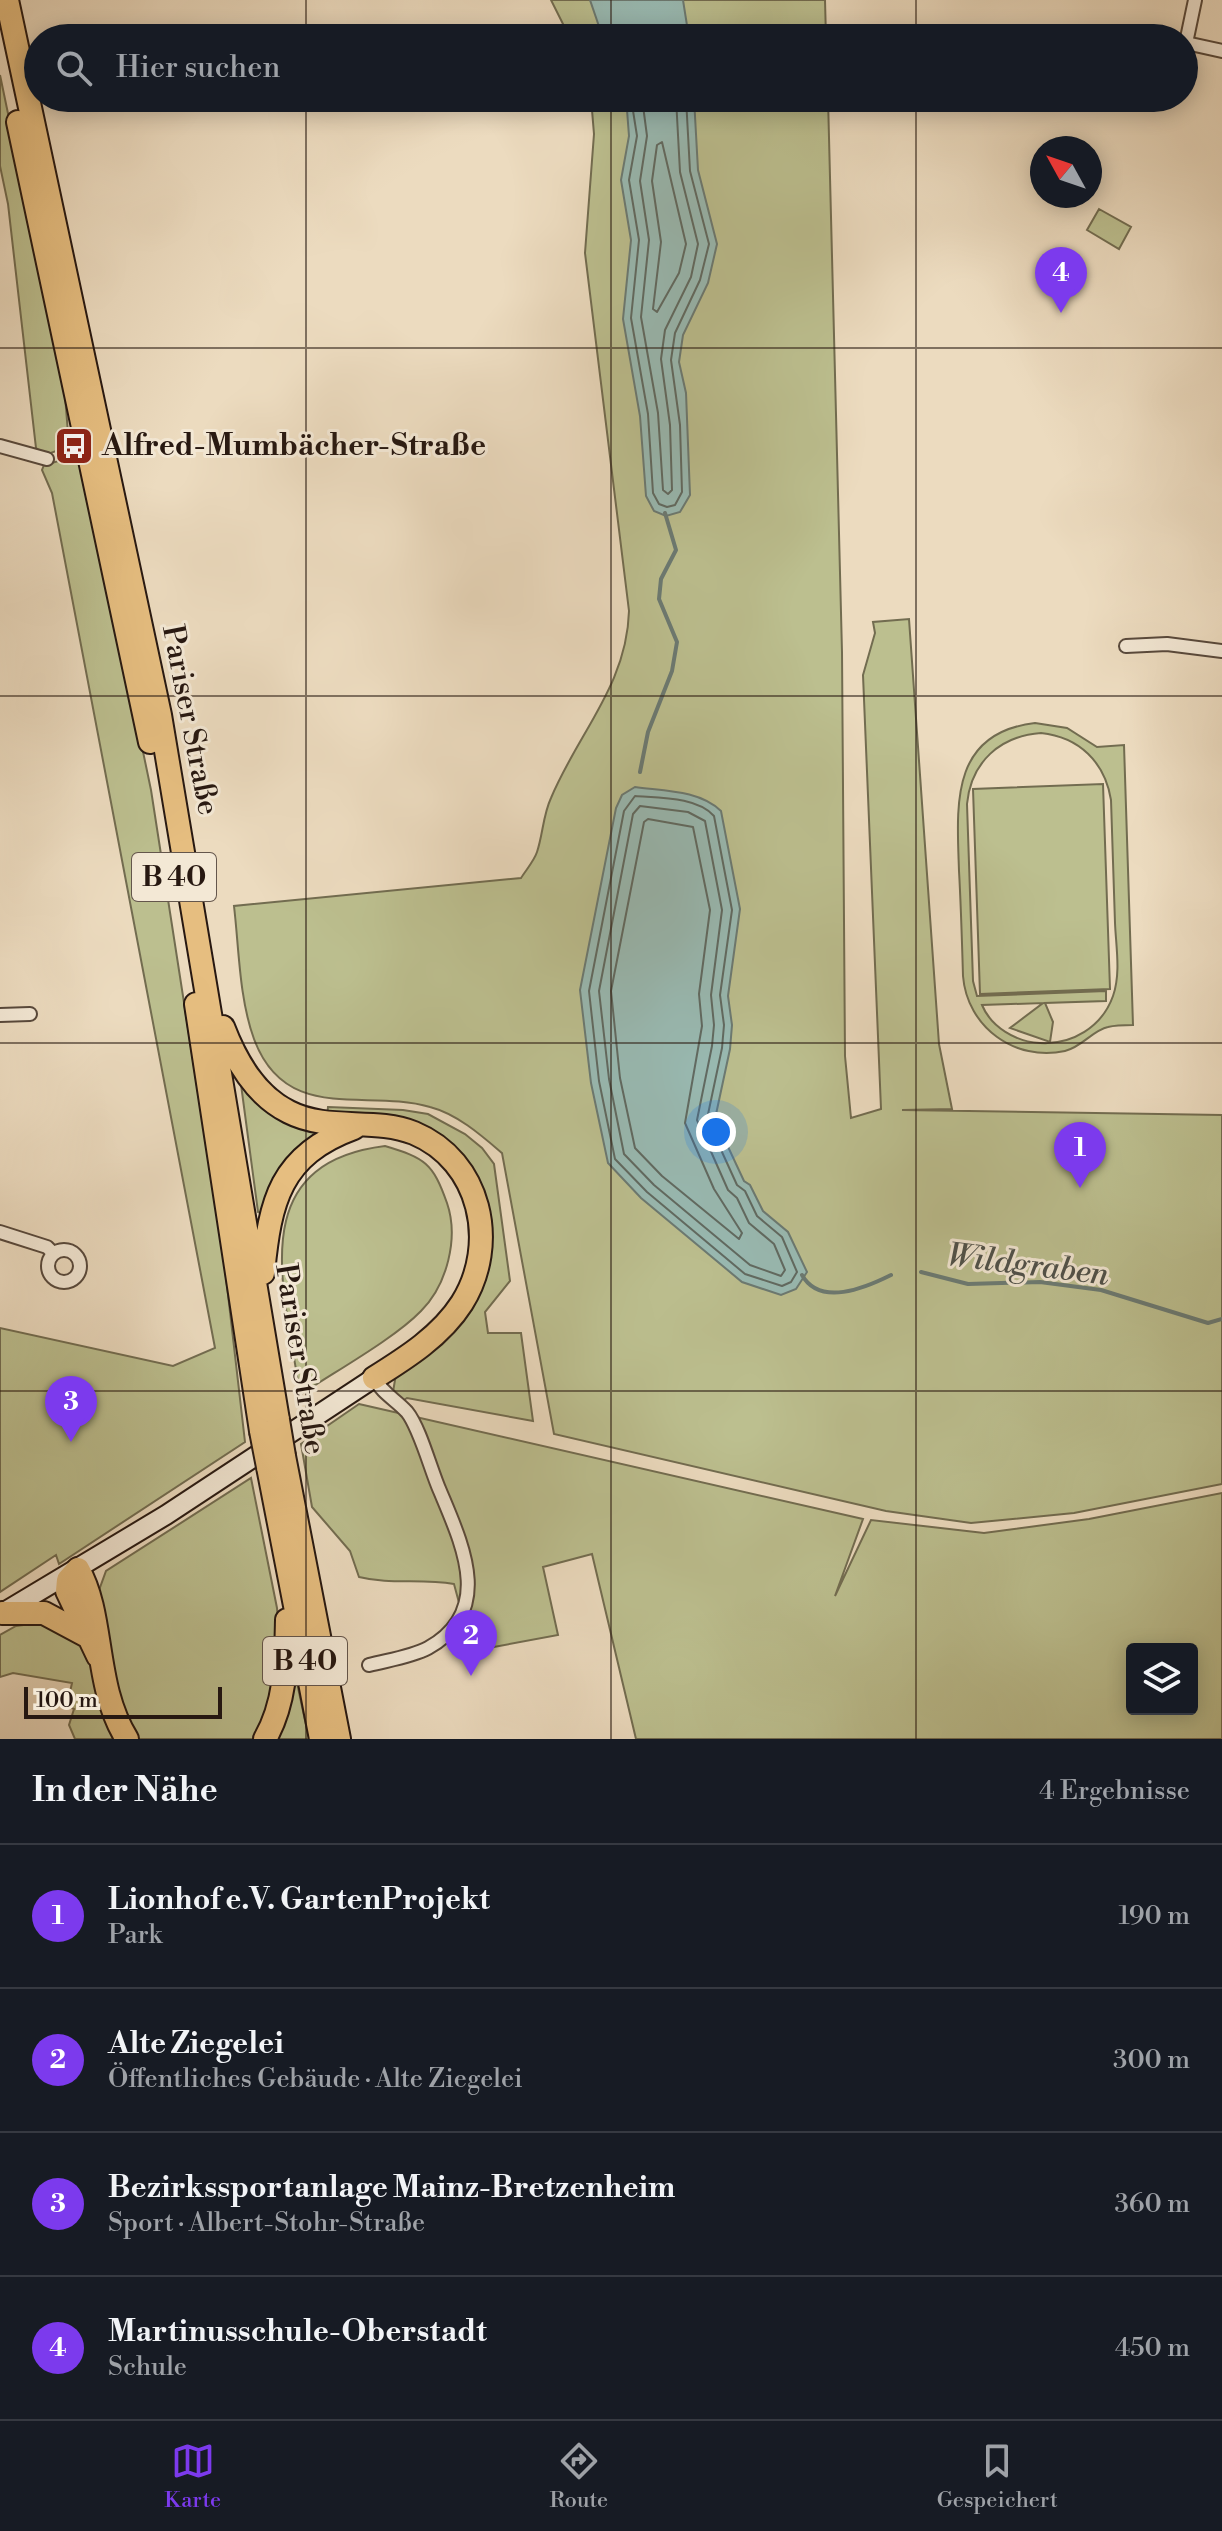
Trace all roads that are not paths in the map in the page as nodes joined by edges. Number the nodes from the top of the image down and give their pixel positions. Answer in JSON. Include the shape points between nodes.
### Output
{"nodes":[{"id":1,"x":7,"y":0,"type":"edge"},
{"id":2,"x":1195,"y":0,"type":"edge"},
{"id":3,"x":1190,"y":24,"type":"edge"},
{"id":4,"x":0,"y":35,"type":"edge"},
{"id":5,"x":1198,"y":46,"type":"edge"},
{"id":6,"x":1222,"y":51,"type":"edge"},
{"id":7,"x":24,"y":79,"type":"edge"},
{"id":8,"x":31,"y":112,"type":"edge"},
{"id":9,"x":0,"y":446,"type":"edge"},
{"id":10,"x":47,"y":459,"type":"dead end"},
{"id":11,"x":1126,"y":646,"type":"dead end"},
{"id":12,"x":1222,"y":651,"type":"edge"},
{"id":13,"x":208,"y":984,"type":"junction"},
{"id":14,"x":30,"y":1014,"type":"dead end"},
{"id":15,"x":0,"y":1015,"type":"edge"},
{"id":16,"x":359,"y":1127,"type":"junction"},
{"id":17,"x":0,"y":1232,"type":"edge"},
{"id":18,"x":53,"y":1253,"type":"dead end"},
{"id":19,"x":260,"y":1302,"type":"junction"},
{"id":20,"x":374,"y":1378,"type":"junction"},
{"id":21,"x":270,"y":1426,"type":"junction"},
{"id":22,"x":276,"y":1461,"type":"junction"},
{"id":23,"x":78,"y":1569,"type":"junction"},
{"id":24,"x":289,"y":1583,"type":"junction"},
{"id":25,"x":1,"y":1614,"type":"edge"},
{"id":26,"x":93,"y":1646,"type":"junction"},
{"id":27,"x":369,"y":1665,"type":"dead end"},
{"id":28,"x":127,"y":1739,"type":"edge"},
{"id":29,"x":265,"y":1739,"type":"edge"},
{"id":30,"x":321,"y":1739,"type":"edge"},
{"id":31,"x":339,"y":1739,"type":"edge"}],
"edges":[{"from":1,"to":7,"type":"highway","name":"Pariser Straße","number":"B 40"},
{"from":2,"to":3,"type":"street"},
{"from":4,"to":21,"type":"highway","name":"Pariser Straße","number":"B 40","via":[[148,733]]},
{"from":5,"to":6,"type":"street"},
{"from":8,"to":13,"type":"highway","name":"Pariser Straße","number":"B 40","via":[[160,715]]},
{"from":9,"to":10,"type":"street"},
{"from":11,"to":12,"type":"street","via":[[1167,644]]},
{"from":13,"to":16,"type":"highway","number":"B 40","via":[[234,1052],[265,1096],[299,1116]]},
{"from":13,"to":19,"type":"highway","name":"Pariser Straße","number":"B 40"},
{"from":14,"to":15,"type":"street"},
{"from":16,"to":19,"type":"highway","number":"B 40","via":[[306,1153],[282,1185],[270,1218]]},
{"from":16,"to":20,"type":"highway","number":"B 40","via":[[400,1129],[440,1148],[469,1182],[481,1226],[478,1263],[462,1303],[429,1339]]},
{"from":17,"to":18,"type":"street"},
{"from":19,"to":21,"type":"highway","name":"Pariser Straße","number":"B 40"},
{"from":20,"to":23,"type":"street"},
{"from":20,"to":27,"type":"street","via":[[411,1419],[463,1548],[469,1588],[447,1634],[426,1649]]},
{"from":21,"to":22,"type":"highway","name":"Pariser Straße","number":"B 40","bridge":true},
{"from":22,"to":24,"type":"highway","name":"Pariser Straße","number":"B 40"},
{"from":22,"to":31,"type":"highway","name":"Pariser Straße","number":"B 40"},
{"from":23,"to":25,"type":"street"},
{"from":23,"to":26,"type":"highway","via":[[68,1580],[67,1591]]},
{"from":24,"to":29,"type":"highway","number":"B 40","via":[[282,1699]]},
{"from":24,"to":30,"type":"highway","name":"Pariser Straße","number":"B 40"},
{"from":25,"to":26,"type":"highway","via":[[44,1613]]},
{"from":26,"to":28,"type":"highway"}]}
